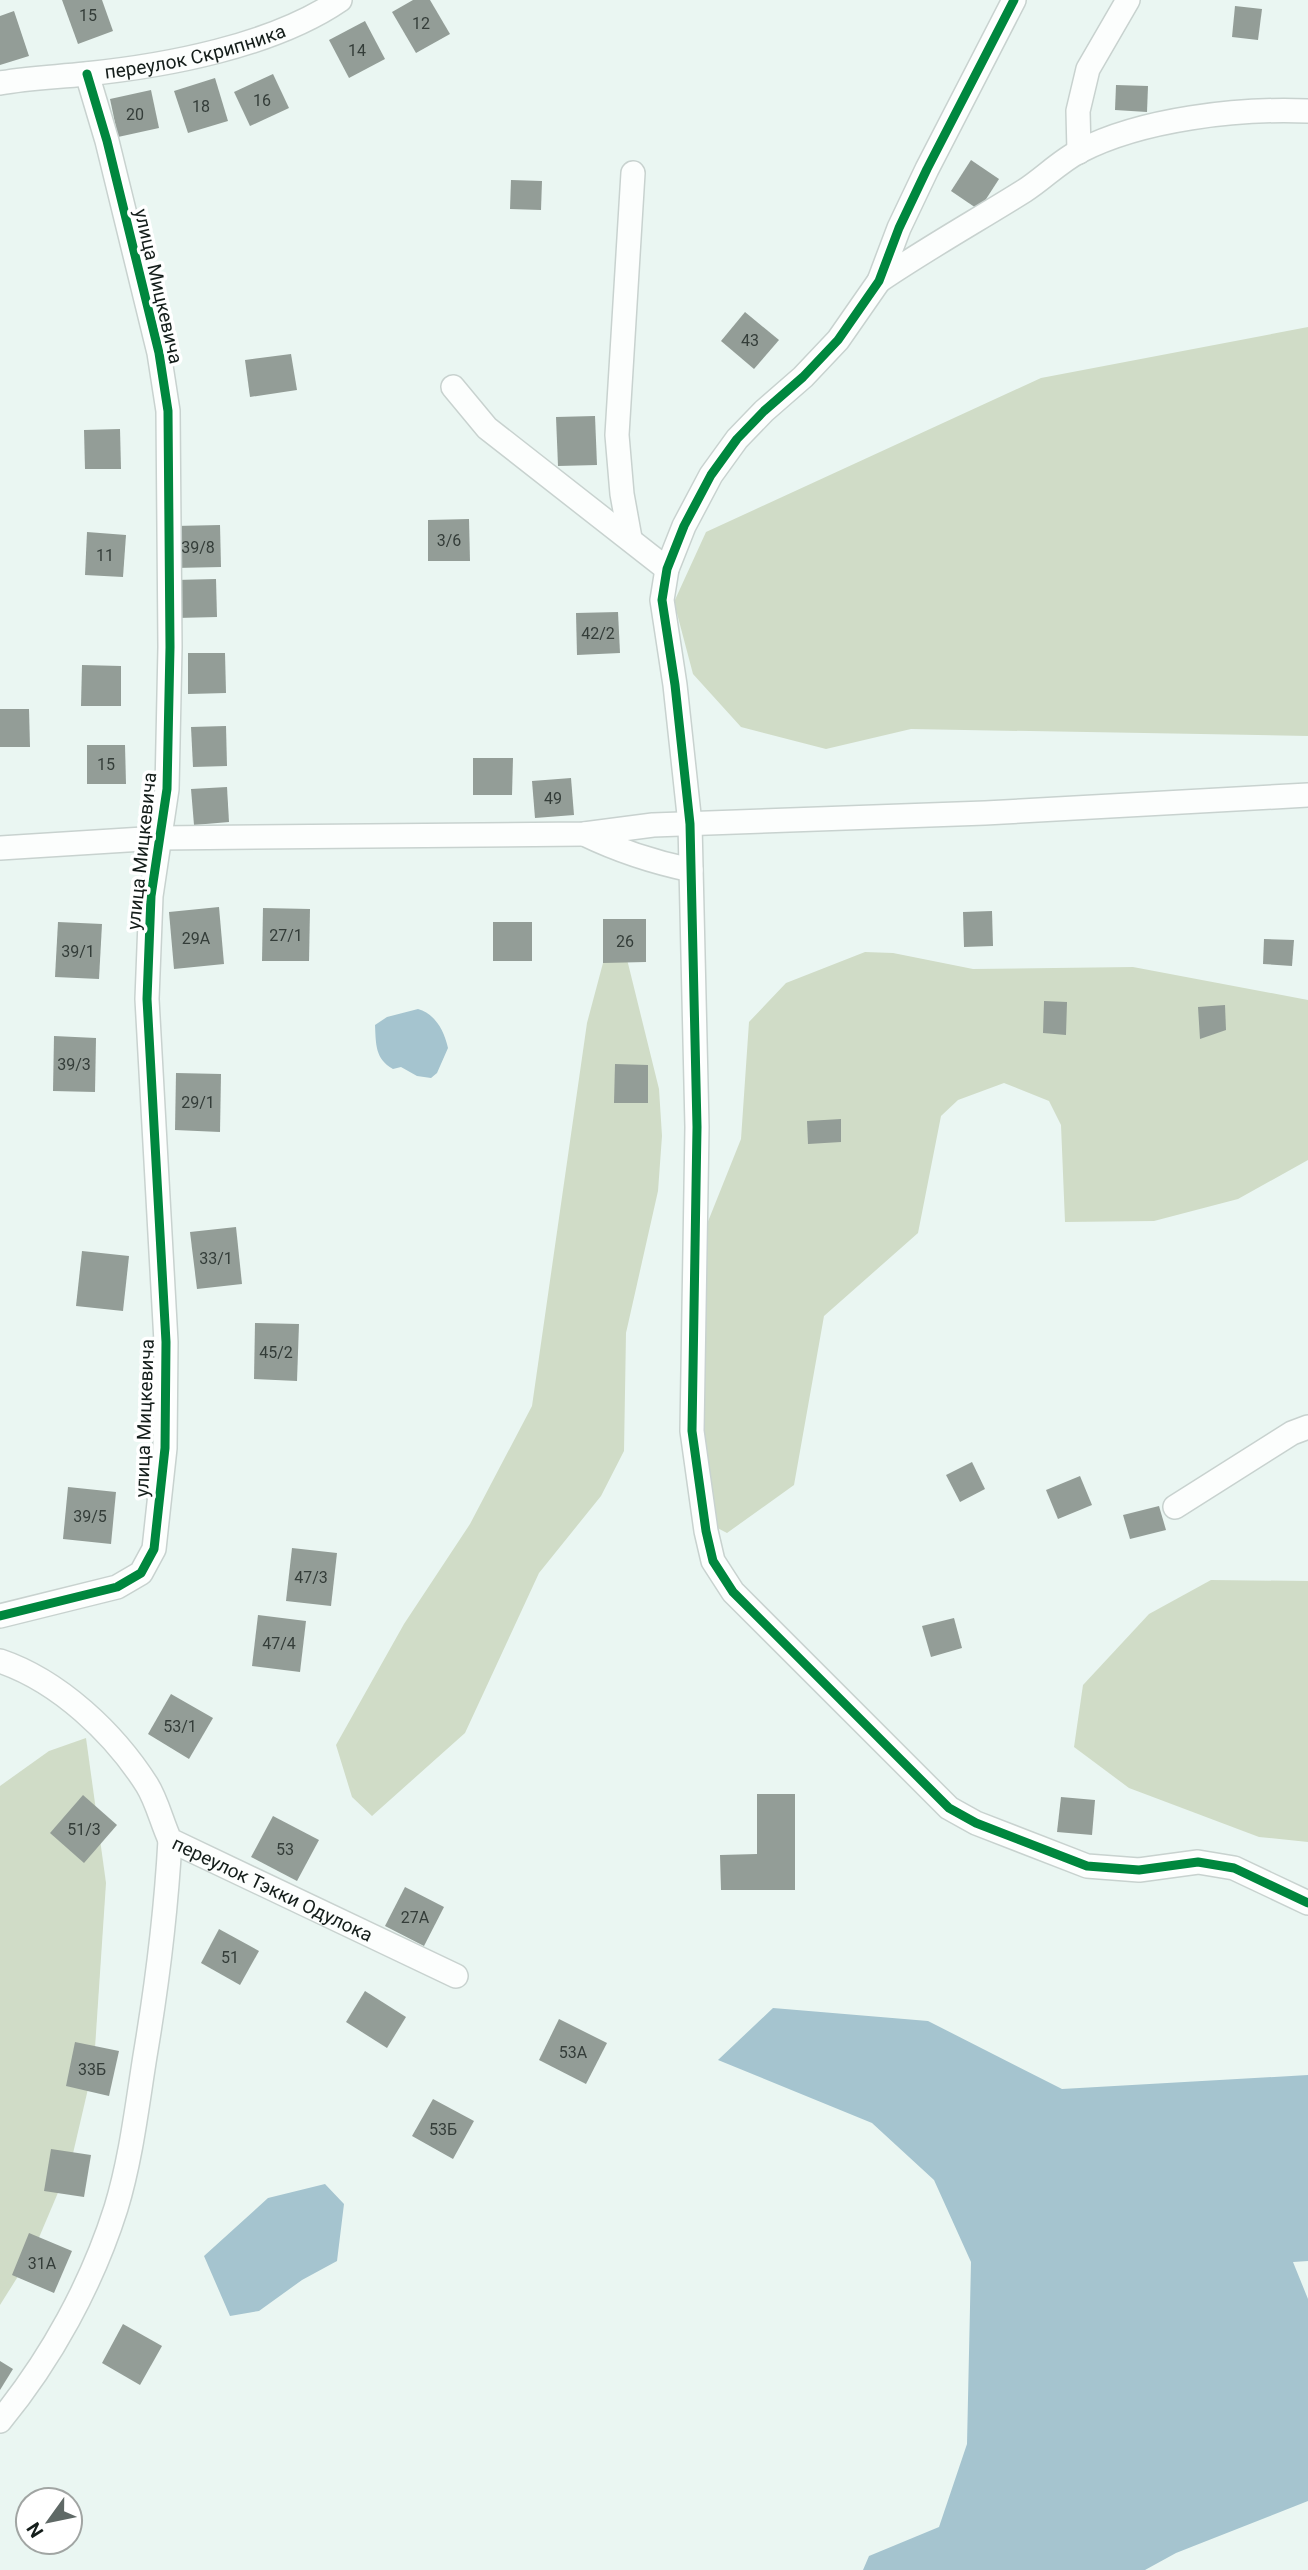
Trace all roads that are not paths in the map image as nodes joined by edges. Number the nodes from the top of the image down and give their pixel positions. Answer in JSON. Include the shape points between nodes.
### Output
{"nodes":[{"id":1,"x":340,"y":0,"type":"edge"},
{"id":2,"x":1014,"y":0,"type":"edge"},
{"id":3,"x":1128,"y":0,"type":"edge"},
{"id":4,"x":87,"y":74,"type":"junction"},
{"id":5,"x":0,"y":83,"type":"edge"},
{"id":6,"x":1308,"y":111,"type":"edge"},
{"id":7,"x":1079,"y":152,"type":"junction"},
{"id":8,"x":634,"y":173,"type":"dead end"},
{"id":9,"x":879,"y":281,"type":"junction"},
{"id":10,"x":453,"y":387,"type":"dead end"},
{"id":11,"x":630,"y":538,"type":"junction"},
{"id":12,"x":667,"y":569,"type":"junction"},
{"id":13,"x":1308,"y":795,"type":"edge"},
{"id":14,"x":691,"y":824,"type":"junction"},
{"id":15,"x":584,"y":834,"type":"junction"},
{"id":16,"x":159,"y":838,"type":"junction"},
{"id":17,"x":0,"y":848,"type":"edge"},
{"id":18,"x":691,"y":870,"type":"junction"},
{"id":19,"x":1308,"y":1427,"type":"edge"},
{"id":20,"x":1175,"y":1507,"type":"dead end"},
{"id":21,"x":0,"y":1616,"type":"edge"},
{"id":22,"x":0,"y":1661,"type":"edge"},
{"id":23,"x":170,"y":1840,"type":"junction"},
{"id":24,"x":1308,"y":1903,"type":"edge"},
{"id":25,"x":456,"y":1976,"type":"dead end"},
{"id":26,"x":0,"y":2421,"type":"edge"}],
"edges":[{"from":1,"to":4,"type":"street","name":"переулок Скрипника","via":[[253,42]]},
{"from":2,"to":9,"type":"street","via":[[899,228]]},
{"from":3,"to":7,"type":"street","via":[[1088,69],[1078,111]]},
{"from":4,"to":5,"type":"street","name":"переулок Скрипника"},
{"from":4,"to":16,"type":"street","name":"улица Мицкевича","via":[[156,341],[167,411],[167,789]]},
{"from":6,"to":7,"type":"street","via":[[1212,115],[1130,131]]},
{"from":7,"to":9,"type":"street"},
{"from":8,"to":11,"type":"street","via":[[617,435]]},
{"from":9,"to":12,"type":"street","via":[[838,340],[737,439],[705,485]]},
{"from":10,"to":11,"type":"street","via":[[487,428]]},
{"from":11,"to":12,"type":"street"},
{"from":12,"to":14,"type":"street","via":[[662,600]]},
{"from":13,"to":14,"type":"street"},
{"from":14,"to":15,"type":"street"},
{"from":14,"to":18,"type":"street"},
{"from":15,"to":16,"type":"street"},
{"from":15,"to":18,"type":"street","via":[[621,852]]},
{"from":16,"to":17,"type":"street"},
{"from":16,"to":21,"type":"street","name":"улица Мицкевича","via":[[150,896],[147,999],[166,1342],[164,1448],[154,1549],[141,1573],[117,1587]]},
{"from":18,"to":24,"type":"street","via":[[696,1127],[692,1431],[713,1561],[733,1592],[949,1808],[1087,1866],[1139,1870],[1198,1862],[1234,1868]]},
{"from":19,"to":20,"type":"street"},
{"from":22,"to":23,"type":"street","name":"переулок Тэкки Одулока","via":[[80,1706],[113,1739],[148,1787]]},
{"from":23,"to":25,"type":"street","name":"переулок Тэкки Одулока"},
{"from":23,"to":26,"type":"street","via":[[151,2020],[117,2205],[102,2248],[62,2330]]}]}
